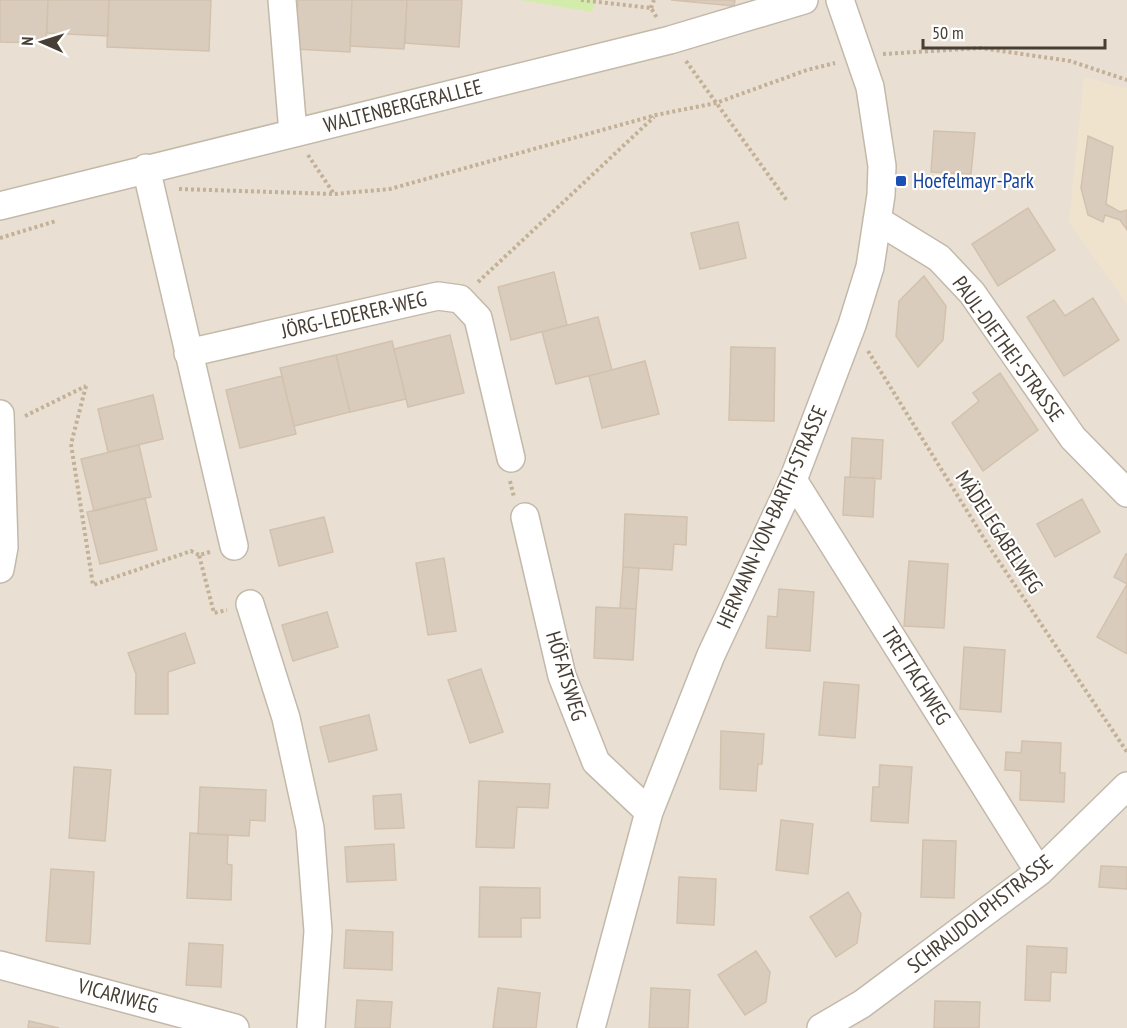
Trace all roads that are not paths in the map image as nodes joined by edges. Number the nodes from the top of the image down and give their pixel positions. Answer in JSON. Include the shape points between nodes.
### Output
{"nodes":[{"id":1,"x":282,"y":0,"type":"edge"},
{"id":2,"x":804,"y":0,"type":"edge"},
{"id":3,"x":840,"y":0,"type":"edge"},
{"id":4,"x":293,"y":133,"type":"junction"},
{"id":5,"x":148,"y":180,"type":"junction"},
{"id":6,"x":0,"y":206,"type":"edge"},
{"id":7,"x":877,"y":220,"type":"junction"},
{"id":8,"x":188,"y":353,"type":"junction"},
{"id":9,"x":1,"y":420,"type":"edge"},
{"id":10,"x":512,"y":458,"type":"dead end"},
{"id":11,"x":793,"y":480,"type":"junction"},
{"id":12,"x":1127,"y":493,"type":"edge"},
{"id":13,"x":525,"y":517,"type":"dead end"},
{"id":14,"x":234,"y":546,"type":"road end"},
{"id":15,"x":0,"y":569,"type":"edge"},
{"id":16,"x":250,"y":603,"type":"road end"},
{"id":17,"x":1127,"y":786,"type":"edge"},
{"id":18,"x":649,"y":812,"type":"junction"},
{"id":19,"x":1039,"y":872,"type":"junction"},
{"id":20,"x":0,"y":965,"type":"edge"},
{"id":21,"x":235,"y":1028,"type":"edge"},
{"id":22,"x":311,"y":1028,"type":"edge"},
{"id":23,"x":591,"y":1028,"type":"edge"},
{"id":24,"x":821,"y":1028,"type":"edge"}],
"edges":[{"from":1,"to":4,"type":"street"},
{"from":2,"to":4,"type":"street","name":"WALTENBERGERALLEE","via":[[670,40]]},
{"from":3,"to":7,"type":"street","name":"HERMANN-VON-BARTH-STRASSE","via":[[870,87],[882,166]]},
{"from":4,"to":5,"type":"street","name":"WALTENBERGERALLEE"},
{"from":5,"to":6,"type":"street","name":"WALTENBERGERALLEE"},
{"from":5,"to":8,"type":"street"},
{"from":7,"to":11,"type":"street","name":"HERMANN-VON-BARTH-STRASSE","via":[[870,267],[852,325]]},
{"from":7,"to":12,"type":"street","name":"PAUL-DIETHEI-STRASSE","via":[[939,258],[972,293],[1073,438]]},
{"from":8,"to":10,"type":"street","name":"JÖRG-LEDERER-WEG","via":[[438,296],[460,299],[478,318]]},
{"from":8,"to":14,"type":"street"},
{"from":9,"to":15,"type":"street","via":[[4,547]]},
{"from":11,"to":18,"type":"street","name":"HERMANN-VON-BARTH-STRASSE","via":[[711,655]]},
{"from":11,"to":19,"type":"street","name":"TRETTACHWEG"},
{"from":13,"to":18,"type":"street","name":"HÖFATSWEG","via":[[562,676],[596,762]]},
{"from":16,"to":22,"type":"street","via":[[286,718],[310,828],[318,931]]},
{"from":17,"to":19,"type":"street","name":"SCHRAUDOLPHSTRASSE"},
{"from":18,"to":23,"type":"street","name":"HERMANN-VON-BARTH-STRASSE"},
{"from":19,"to":24,"type":"street","name":"SCHRAUDOLPHSTRASSE","via":[[871,997]]},
{"from":20,"to":21,"type":"street","name":"VICARIWEG"}]}
